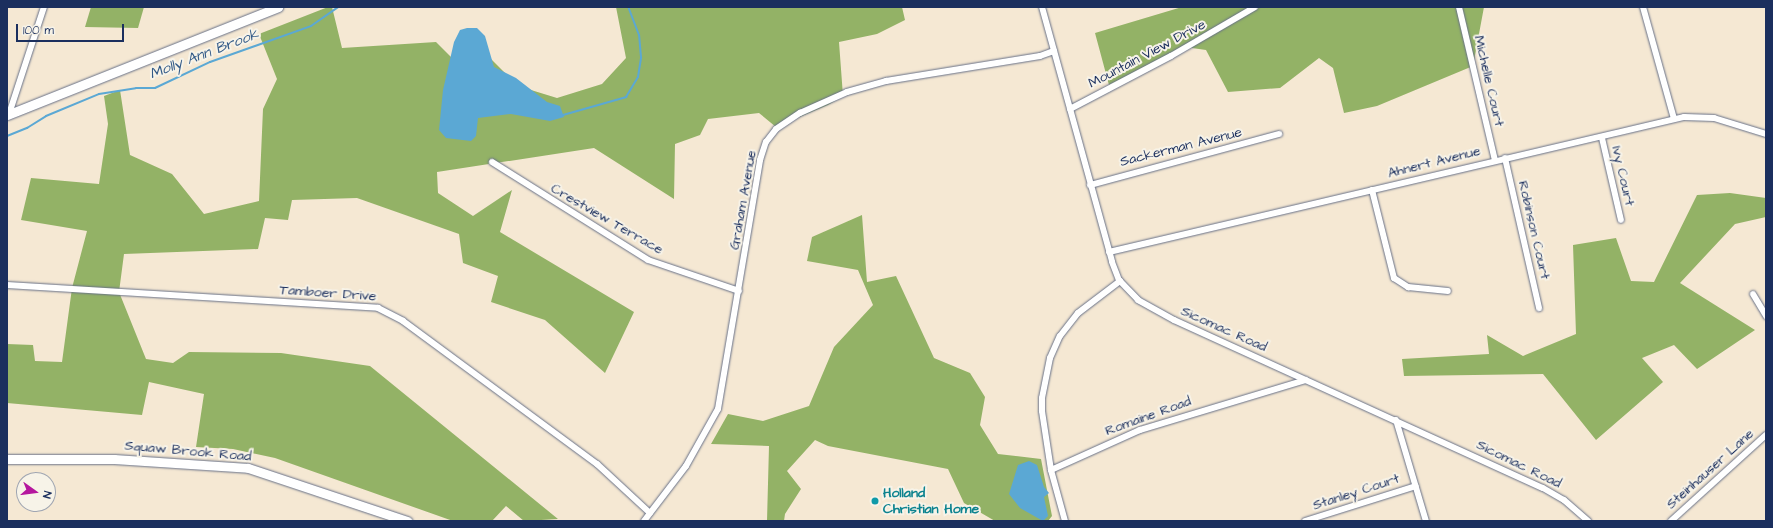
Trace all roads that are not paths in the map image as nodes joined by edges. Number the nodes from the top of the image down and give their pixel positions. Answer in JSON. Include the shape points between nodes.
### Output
{"nodes":[{"id":1,"x":44,"y":7,"type":"edge"},
{"id":2,"x":278,"y":7,"type":"edge"},
{"id":3,"x":1042,"y":7,"type":"edge"},
{"id":4,"x":1255,"y":7,"type":"edge"},
{"id":5,"x":1459,"y":7,"type":"edge"},
{"id":6,"x":1643,"y":7,"type":"edge"},
{"id":7,"x":1054,"y":51,"type":"junction"},
{"id":8,"x":1070,"y":109,"type":"junction"},
{"id":9,"x":8,"y":115,"type":"edge"},
{"id":10,"x":1674,"y":119,"type":"junction"},
{"id":11,"x":1279,"y":134,"type":"dead end"},
{"id":12,"x":1766,"y":134,"type":"edge"},
{"id":13,"x":1602,"y":138,"type":"junction"},
{"id":14,"x":1505,"y":158,"type":"junction"},
{"id":15,"x":1495,"y":160,"type":"junction"},
{"id":16,"x":492,"y":162,"type":"dead end"},
{"id":17,"x":1090,"y":185,"type":"junction"},
{"id":18,"x":1372,"y":190,"type":"junction"},
{"id":19,"x":1621,"y":220,"type":"dead end"},
{"id":20,"x":1108,"y":252,"type":"junction"},
{"id":21,"x":1120,"y":281,"type":"junction"},
{"id":22,"x":7,"y":285,"type":"edge"},
{"id":23,"x":739,"y":291,"type":"junction"},
{"id":24,"x":1448,"y":291,"type":"dead end"},
{"id":25,"x":1753,"y":294,"type":"dead end"},
{"id":26,"x":1539,"y":308,"type":"dead end"},
{"id":27,"x":1766,"y":316,"type":"edge"},
{"id":28,"x":1306,"y":380,"type":"junction"},
{"id":29,"x":1396,"y":420,"type":"junction"},
{"id":30,"x":1766,"y":435,"type":"edge"},
{"id":31,"x":7,"y":459,"type":"edge"},
{"id":32,"x":1051,"y":470,"type":"junction"},
{"id":33,"x":1416,"y":486,"type":"junction"},
{"id":34,"x":650,"y":513,"type":"junction"},
{"id":35,"x":407,"y":521,"type":"edge"},
{"id":36,"x":644,"y":521,"type":"edge"},
{"id":37,"x":1065,"y":521,"type":"edge"},
{"id":38,"x":1304,"y":521,"type":"edge"},
{"id":39,"x":1426,"y":521,"type":"edge"},
{"id":40,"x":1588,"y":521,"type":"edge"},
{"id":41,"x":1671,"y":521,"type":"edge"}],
"edges":[{"from":1,"to":9,"type":"street"},
{"from":2,"to":9,"type":"street"},
{"from":3,"to":7,"type":"street","name":"Sicomac Road"},
{"from":4,"to":8,"type":"street","name":"Mountain View Drive","via":[[1171,56]]},
{"from":5,"to":15,"type":"street","name":"Michelle Court"},
{"from":6,"to":10,"type":"street"},
{"from":7,"to":8,"type":"street","name":"Sicomac Road"},
{"from":7,"to":23,"type":"street","name":"Graham Avenue","via":[[1040,56],[886,81],[847,92],[782,124],[766,142],[760,160]]},
{"from":8,"to":17,"type":"street","name":"Sicomac Road"},
{"from":10,"to":12,"type":"street","name":"Ahnert Avenue","via":[[1714,118]]},
{"from":10,"to":13,"type":"street","name":"Ahnert Avenue"},
{"from":11,"to":17,"type":"street","name":"Sackerman Avenue"},
{"from":13,"to":14,"type":"street","name":"Ahnert Avenue"},
{"from":13,"to":19,"type":"street","name":"Ivy Court"},
{"from":14,"to":15,"type":"street","name":"Ahnert Avenue"},
{"from":14,"to":26,"type":"street","name":"Robinson Court"},
{"from":15,"to":18,"type":"street","name":"Ahnert Avenue"},
{"from":16,"to":23,"type":"street","name":"Crestview Terrace","via":[[648,260]]},
{"from":17,"to":20,"type":"street","name":"Sicomac Road"},
{"from":18,"to":20,"type":"street","name":"Ahnert Avenue"},
{"from":18,"to":24,"type":"street","via":[[1394,278],[1408,287]]},
{"from":20,"to":21,"type":"street","name":"Sicomac Road"},
{"from":21,"to":28,"type":"street","name":"Sicomac Road","via":[[1148,308]]},
{"from":21,"to":32,"type":"street","via":[[1078,313],[1060,336],[1050,358],[1042,411]]},
{"from":22,"to":34,"type":"street","name":"Tamboer Drive","via":[[378,308],[403,321],[597,464]]},
{"from":23,"to":34,"type":"street","name":"Graham Avenue","via":[[718,409],[686,466]]},
{"from":25,"to":27,"type":"street"},
{"from":28,"to":29,"type":"street","name":"Sicomac Road"},
{"from":28,"to":32,"type":"street","name":"Romaine Road","via":[[1140,430]]},
{"from":29,"to":33,"type":"street","name":"Stanley Court"},
{"from":29,"to":40,"type":"street","name":"Sicomac Road","via":[[1542,488],[1564,500]]},
{"from":30,"to":41,"type":"street","name":"Steinhauser Lane"},
{"from":31,"to":35,"type":"street","name":"Squaw Brook Road","via":[[114,459],[248,468]]},
{"from":32,"to":37,"type":"street"},
{"from":33,"to":38,"type":"street","name":"Stanley Court"},
{"from":33,"to":39,"type":"street","name":"Stanley Court"},
{"from":34,"to":36,"type":"street","name":"Graham Avenue"}]}
